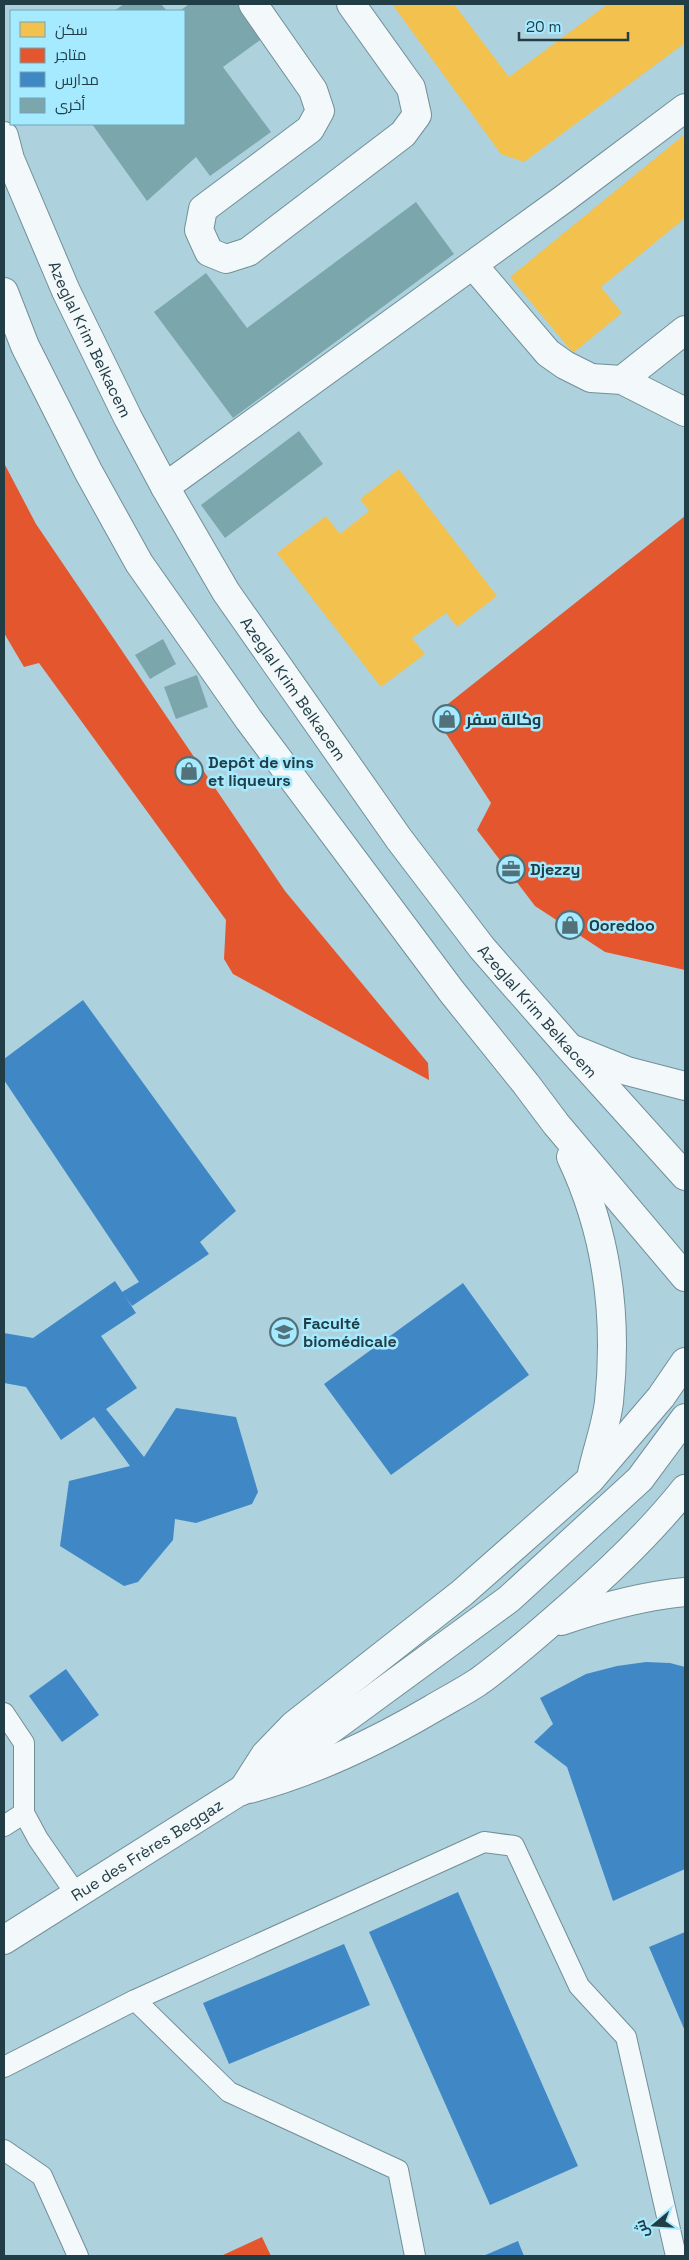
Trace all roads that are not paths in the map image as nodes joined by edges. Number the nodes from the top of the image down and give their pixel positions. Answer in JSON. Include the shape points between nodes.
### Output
{"nodes":[{"id":1,"x":253,"y":4,"type":"edge"},
{"id":2,"x":351,"y":4,"type":"edge"},
{"id":3,"x":685,"y":108,"type":"edge"},
{"id":4,"x":4,"y":136,"type":"edge"},
{"id":5,"x":473,"y":265,"type":"junction"},
{"id":6,"x":4,"y":292,"type":"edge"},
{"id":7,"x":685,"y":330,"type":"edge"},
{"id":8,"x":622,"y":380,"type":"junction"},
{"id":9,"x":685,"y":412,"type":"edge"},
{"id":10,"x":165,"y":487,"type":"junction"},
{"id":11,"x":568,"y":1046,"type":"junction"},
{"id":12,"x":685,"y":1086,"type":"edge"},
{"id":13,"x":556,"y":1124,"type":"junction"},
{"id":14,"x":685,"y":1176,"type":"edge"},
{"id":15,"x":685,"y":1277,"type":"edge"},
{"id":16,"x":685,"y":1362,"type":"edge"},
{"id":17,"x":685,"y":1418,"type":"edge"},
{"id":18,"x":590,"y":1480,"type":"junction"},
{"id":19,"x":685,"y":1489,"type":"edge"},
{"id":20,"x":685,"y":1592,"type":"edge"},
{"id":21,"x":548,"y":1626,"type":"junction"},
{"id":22,"x":4,"y":1713,"type":"edge"},
{"id":23,"x":242,"y":1791,"type":"junction"},
{"id":24,"x":24,"y":1814,"type":"junction"},
{"id":25,"x":4,"y":1826,"type":"edge"},
{"id":26,"x":76,"y":1894,"type":"junction"},
{"id":27,"x":4,"y":1940,"type":"edge"},
{"id":28,"x":135,"y":2000,"type":"junction"},
{"id":29,"x":4,"y":2067,"type":"edge"},
{"id":30,"x":4,"y":2150,"type":"edge"},
{"id":31,"x":78,"y":2256,"type":"edge"},
{"id":32,"x":415,"y":2256,"type":"edge"},
{"id":33,"x":676,"y":2256,"type":"edge"}],
"edges":[{"from":1,"to":2,"type":"main road","via":[[314,90],[320,111],[310,128],[203,209],[199,230],[209,252],[226,259],[248,252],[403,134],[417,115],[411,88]]},
{"from":3,"to":5,"type":"main road"},
{"from":4,"to":10,"type":"main road","name":"Azeglal Krim Belkacem","via":[[10,159],[66,291]]},
{"from":5,"to":8,"type":"main road","via":[[548,353],[565,366],[591,378]]},
{"from":5,"to":10,"type":"main road"},
{"from":6,"to":13,"type":"main road","via":[[25,346],[139,563],[248,720],[452,992]]},
{"from":7,"to":8,"type":"main road"},
{"from":8,"to":9,"type":"main road"},
{"from":10,"to":11,"type":"main road","name":"Azeglal Krim Belkacem","via":[[226,592],[399,840],[482,948]]},
{"from":11,"to":12,"type":"main road","via":[[627,1071]]},
{"from":11,"to":14,"type":"main road","name":"Azeglal Krim Belkacem"},
{"from":13,"to":15,"type":"main road"},
{"from":13,"to":18,"type":"main road","via":[[586,1189],[606,1259],[613,1331],[608,1404]]},
{"from":16,"to":18,"type":"main road","via":[[661,1397]]},
{"from":17,"to":23,"type":"main road","name":"Rue des Frères Beggaz","via":[[640,1480],[509,1599]]},
{"from":18,"to":23,"type":"main road","via":[[462,1593],[294,1725],[265,1755]]},
{"from":19,"to":21,"type":"main road","via":[[661,1520],[614,1567]]},
{"from":20,"to":21,"type":"main road","via":[[603,1606]]},
{"from":21,"to":23,"type":"main road","via":[[477,1682],[408,1723],[313,1769]]},
{"from":22,"to":24,"type":"lane","via":[[24,1742]]},
{"from":23,"to":26,"type":"main road","name":"Rue des Frères Beggaz"},
{"from":24,"to":25,"type":"lane"},
{"from":24,"to":26,"type":"lane"},
{"from":26,"to":27,"type":"main road","name":"Rue des Frères Beggaz"},
{"from":28,"to":29,"type":"lane"},
{"from":28,"to":32,"type":"lane","via":[[229,2092],[398,2170]]},
{"from":28,"to":33,"type":"lane","via":[[484,1842],[514,1846],[579,1986],[626,2037]]},
{"from":30,"to":31,"type":"lane","via":[[42,2176]]}]}
